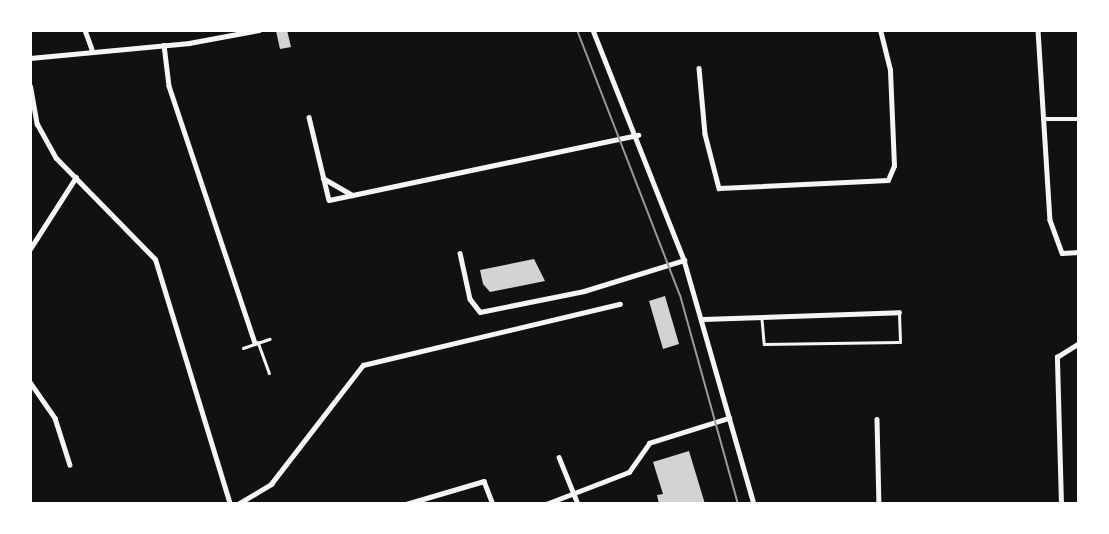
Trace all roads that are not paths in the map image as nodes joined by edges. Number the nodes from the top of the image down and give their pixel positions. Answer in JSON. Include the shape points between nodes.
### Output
{"nodes":[{"id":1,"x":85,"y":30,"type":"edge"},
{"id":2,"x":259,"y":30,"type":"edge"},
{"id":3,"x":593,"y":30,"type":"edge"},
{"id":4,"x":880,"y":30,"type":"edge"},
{"id":5,"x":1038,"y":30,"type":"edge"},
{"id":6,"x":164,"y":46,"type":"junction"},
{"id":7,"x":89,"y":49,"type":"junction"},
{"id":8,"x":30,"y":58,"type":"edge"},
{"id":9,"x":699,"y":68,"type":"dead end"},
{"id":10,"x":30,"y":86,"type":"edge"},
{"id":11,"x":31,"y":104,"type":"edge"},
{"id":12,"x":309,"y":117,"type":"dead end"},
{"id":13,"x":1079,"y":118,"type":"edge"},
{"id":14,"x":1043,"y":119,"type":"junction"},
{"id":15,"x":638,"y":135,"type":"junction"},
{"id":16,"x":76,"y":177,"type":"junction"},
{"id":17,"x":323,"y":178,"type":"junction"},
{"id":18,"x":354,"y":196,"type":"junction"},
{"id":19,"x":30,"y":249,"type":"edge"},
{"id":20,"x":1079,"y":252,"type":"edge"},
{"id":21,"x":460,"y":253,"type":"dead end"},
{"id":22,"x":684,"y":260,"type":"junction"},
{"id":23,"x":620,"y":304,"type":"dead end"},
{"id":24,"x":899,"y":312,"type":"joint"},
{"id":25,"x":762,"y":318,"type":"junction"},
{"id":26,"x":703,"y":319,"type":"junction"},
{"id":27,"x":269,"y":339,"type":"dead end"},
{"id":28,"x":257,"y":342,"type":"junction"},
{"id":29,"x":1079,"y":343,"type":"edge"},
{"id":30,"x":243,"y":348,"type":"dead end"},
{"id":31,"x":269,"y":373,"type":"dead end"},
{"id":32,"x":30,"y":382,"type":"edge"},
{"id":33,"x":730,"y":418,"type":"junction"},
{"id":34,"x":877,"y":419,"type":"dead end"},
{"id":35,"x":559,"y":457,"type":"dead end"},
{"id":36,"x":70,"y":465,"type":"dead end"},
{"id":37,"x":574,"y":493,"type":"junction"},
{"id":38,"x":230,"y":504,"type":"edge"},
{"id":39,"x":238,"y":504,"type":"edge"},
{"id":40,"x":406,"y":504,"type":"edge"},
{"id":41,"x":493,"y":504,"type":"edge"},
{"id":42,"x":546,"y":504,"type":"edge"},
{"id":43,"x":578,"y":504,"type":"edge"},
{"id":44,"x":754,"y":504,"type":"edge"},
{"id":45,"x":880,"y":504,"type":"edge"},
{"id":46,"x":1061,"y":504,"type":"edge"}],
"edges":[{"from":1,"to":7,"type":"street"},
{"from":2,"to":6,"type":"street"},
{"from":3,"to":15,"type":"street"},
{"from":4,"to":9,"type":"street","via":[[891,80],[894,174],[888,180],[719,188]]},
{"from":5,"to":14,"type":"street"},
{"from":6,"to":7,"type":"street"},
{"from":6,"to":28,"type":"street","via":[[169,86]]},
{"from":7,"to":8,"type":"street"},
{"from":10,"to":11,"type":"street"},
{"from":11,"to":16,"type":"street","via":[[46,144]]},
{"from":12,"to":17,"type":"street"},
{"from":13,"to":14,"type":"street"},
{"from":14,"to":20,"type":"street","via":[[1050,220],[1062,253]]},
{"from":15,"to":18,"type":"street"},
{"from":15,"to":22,"type":"street"},
{"from":16,"to":19,"type":"street"},
{"from":16,"to":38,"type":"street","via":[[155,259]]},
{"from":17,"to":18,"type":"street"},
{"from":17,"to":18,"type":"street","via":[[329,200]]},
{"from":21,"to":22,"type":"street","via":[[470,299],[480,312],[584,291]]},
{"from":22,"to":26,"type":"street"},
{"from":23,"to":39,"type":"street","via":[[363,365],[271,484]]},
{"from":24,"to":25,"type":"street"},
{"from":24,"to":25,"type":"lane","via":[[900,342],[764,344]]},
{"from":25,"to":26,"type":"street"},
{"from":26,"to":33,"type":"street"},
{"from":27,"to":28,"type":"lane"},
{"from":28,"to":30,"type":"lane"},
{"from":28,"to":31,"type":"lane"},
{"from":29,"to":46,"type":"street","via":[[1057,356]]},
{"from":32,"to":36,"type":"street","via":[[55,418]]},
{"from":33,"to":37,"type":"street","via":[[649,443],[632,470]]},
{"from":33,"to":44,"type":"street"},
{"from":34,"to":45,"type":"street"},
{"from":35,"to":37,"type":"street"},
{"from":37,"to":42,"type":"street"},
{"from":37,"to":43,"type":"street"},
{"from":40,"to":41,"type":"street","via":[[484,481]]}]}
